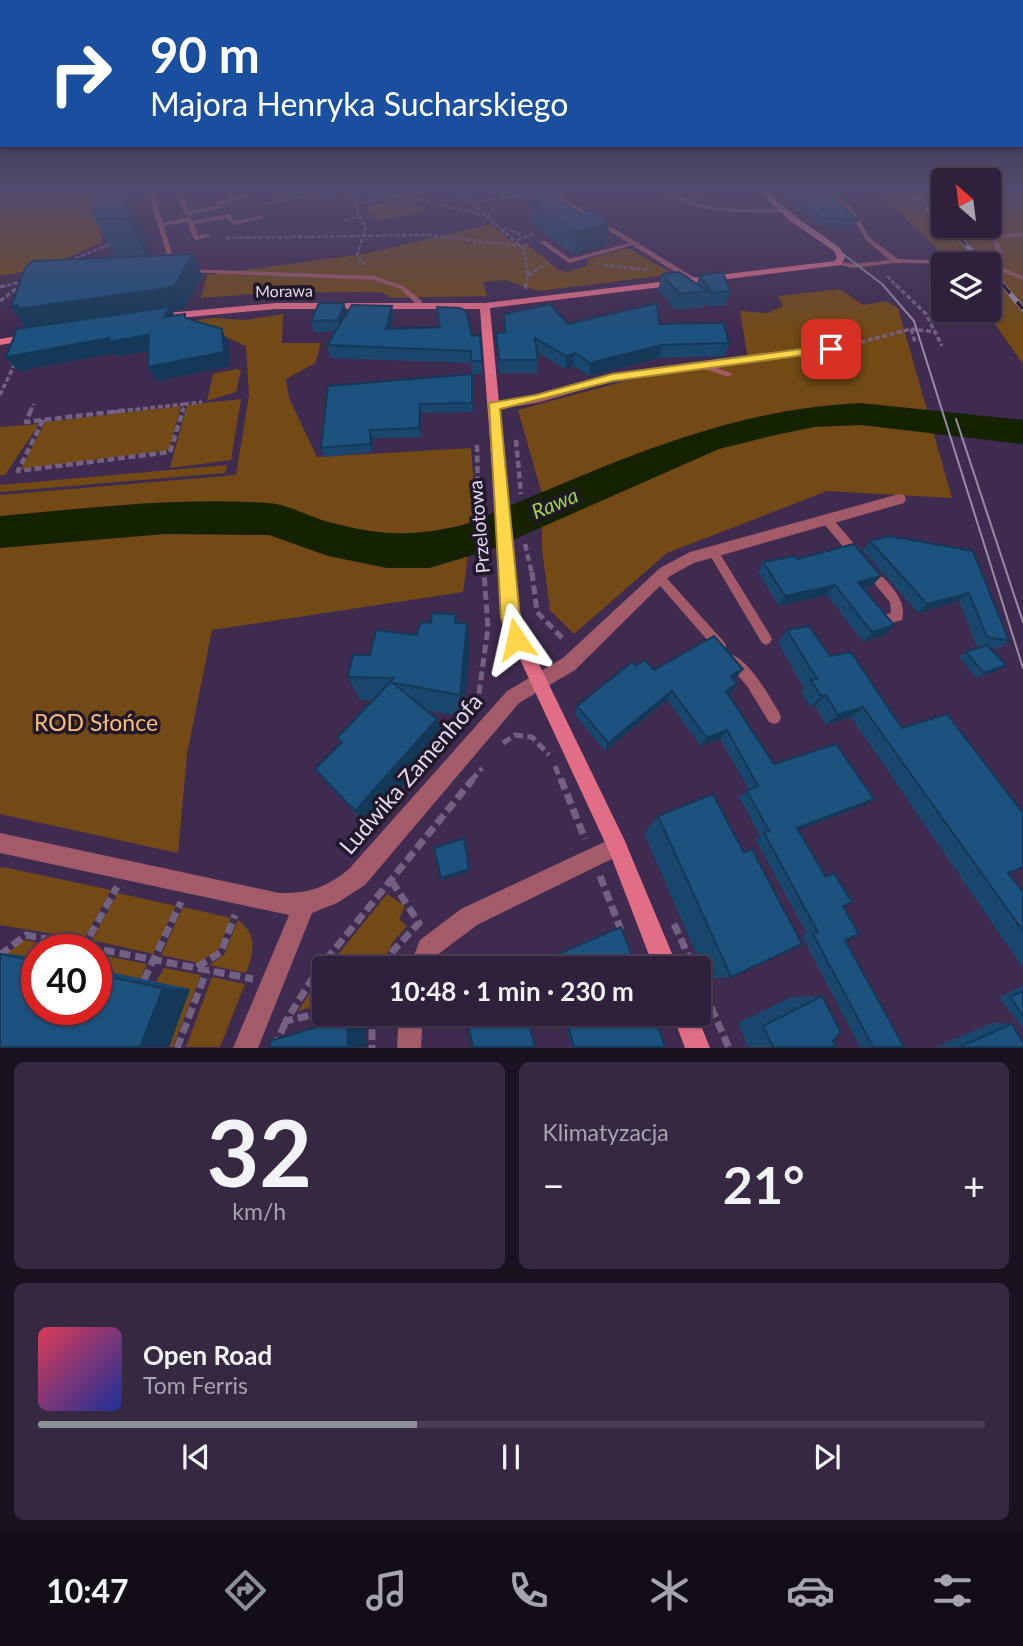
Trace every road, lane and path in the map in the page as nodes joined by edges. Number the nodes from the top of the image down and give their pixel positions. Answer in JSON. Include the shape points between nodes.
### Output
{"nodes":[{"id":1,"x":164,"y":238,"type":"edge"},
{"id":2,"x":226,"y":238,"type":"dead end"},
{"id":3,"x":232,"y":238,"type":"edge"},
{"id":4,"x":364,"y":238,"type":"edge"},
{"id":5,"x":452,"y":238,"type":"edge"},
{"id":6,"x":514,"y":238,"type":"edge"},
{"id":7,"x":520,"y":238,"type":"edge"},
{"id":8,"x":526,"y":238,"type":"edge"},
{"id":9,"x":628,"y":238,"type":"edge"},
{"id":10,"x":820,"y":238,"type":"edge"},
{"id":11,"x":867,"y":238,"type":"edge"},
{"id":12,"x":978,"y":238,"type":"edge"},
{"id":13,"x":994,"y":238,"type":"edge"},
{"id":14,"x":517,"y":240,"type":"junction"},
{"id":15,"x":531,"y":241,"type":"dead end"},
{"id":16,"x":543,"y":242,"type":"joint"},
{"id":17,"x":637,"y":243,"type":"junction"},
{"id":18,"x":521,"y":246,"type":"junction"},
{"id":19,"x":1001,"y":251,"type":"joint"},
{"id":20,"x":170,"y":257,"type":"edge"},
{"id":21,"x":578,"y":259,"type":"junction"},
{"id":22,"x":896,"y":261,"type":"junction"},
{"id":23,"x":838,"y":262,"type":"junction"},
{"id":24,"x":931,"y":262,"type":"edge"},
{"id":25,"x":878,"y":269,"type":"dead end"},
{"id":26,"x":1001,"y":269,"type":"edge"},
{"id":27,"x":181,"y":271,"type":"edge"},
{"id":28,"x":655,"y":271,"type":"dead end"},
{"id":29,"x":375,"y":278,"type":"junction"},
{"id":30,"x":1023,"y":278,"type":"edge"},
{"id":31,"x":27,"y":280,"type":"edge"},
{"id":32,"x":696,"y":281,"type":"junction"},
{"id":33,"x":0,"y":287,"type":"edge"},
{"id":34,"x":523,"y":297,"type":"dead end"},
{"id":35,"x":485,"y":306,"type":"junction"},
{"id":36,"x":417,"y":307,"type":"junction"},
{"id":37,"x":142,"y":320,"type":"edge"},
{"id":38,"x":911,"y":329,"type":"junction"},
{"id":39,"x":936,"y":332,"type":"junction"},
{"id":40,"x":38,"y":336,"type":"edge"},
{"id":41,"x":0,"y":342,"type":"edge"},
{"id":42,"x":915,"y":342,"type":"dead end"},
{"id":43,"x":942,"y":346,"type":"dead end"},
{"id":44,"x":831,"y":349,"type":"joint"},
{"id":45,"x":18,"y":357,"type":"edge"},
{"id":46,"x":701,"y":365,"type":"junction"},
{"id":47,"x":729,"y":374,"type":"dead end"},
{"id":48,"x":0,"y":395,"type":"edge"},
{"id":49,"x":202,"y":401,"type":"dead end"},
{"id":50,"x":34,"y":404,"type":"dead end"},
{"id":51,"x":185,"y":404,"type":"junction"},
{"id":52,"x":493,"y":406,"type":"junction"},
{"id":53,"x":43,"y":420,"type":"junction"},
{"id":54,"x":899,"y":499,"type":"dead end"},
{"id":55,"x":827,"y":520,"type":"junction"},
{"id":56,"x":523,"y":542,"type":"dead end"},
{"id":57,"x":713,"y":552,"type":"junction"},
{"id":58,"x":482,"y":553,"type":"dead end"},
{"id":59,"x":659,"y":577,"type":"junction"},
{"id":60,"x":881,"y":621,"type":"edge"},
{"id":61,"x":766,"y":639,"type":"dead end"},
{"id":62,"x":579,"y":654,"type":"junction"},
{"id":63,"x":537,"y":683,"type":"junction"},
{"id":64,"x":475,"y":714,"type":"dead end"},
{"id":65,"x":774,"y":717,"type":"dead end"},
{"id":66,"x":497,"y":750,"type":"dead end"},
{"id":67,"x":489,"y":759,"type":"dead end"},
{"id":68,"x":0,"y":843,"type":"edge"},
{"id":69,"x":617,"y":846,"type":"junction"},
{"id":70,"x":593,"y":858,"type":"junction"},
{"id":71,"x":126,"y":871,"type":"junction"},
{"id":72,"x":391,"y":880,"type":"junction"},
{"id":73,"x":189,"y":884,"type":"junction"},
{"id":74,"x":243,"y":896,"type":"junction"},
{"id":75,"x":304,"y":906,"type":"junction"},
{"id":76,"x":671,"y":917,"type":"dead end"},
{"id":77,"x":91,"y":934,"type":"edge"},
{"id":78,"x":21,"y":938,"type":"edge"},
{"id":79,"x":625,"y":943,"type":"edge"},
{"id":80,"x":112,"y":952,"type":"edge"},
{"id":81,"x":0,"y":955,"type":"edge"},
{"id":82,"x":391,"y":956,"type":"edge"},
{"id":83,"x":425,"y":956,"type":"edge"},
{"id":84,"x":661,"y":956,"type":"edge"},
{"id":85,"x":689,"y":956,"type":"edge"},
{"id":86,"x":154,"y":959,"type":"junction"},
{"id":87,"x":196,"y":968,"type":"junction"},
{"id":88,"x":207,"y":970,"type":"junction"},
{"id":89,"x":144,"y":980,"type":"dead end"},
{"id":90,"x":271,"y":982,"type":"junction"},
{"id":91,"x":711,"y":1007,"type":"edge"},
{"id":92,"x":312,"y":1015,"type":"edge"},
{"id":93,"x":286,"y":1021,"type":"junction"},
{"id":94,"x":372,"y":1026,"type":"edge"},
{"id":95,"x":410,"y":1026,"type":"edge"},
{"id":96,"x":689,"y":1026,"type":"edge"},
{"id":97,"x":177,"y":1048,"type":"edge"},
{"id":98,"x":245,"y":1048,"type":"edge"},
{"id":99,"x":274,"y":1048,"type":"edge"},
{"id":100,"x":372,"y":1048,"type":"edge"},
{"id":101,"x":409,"y":1048,"type":"edge"},
{"id":102,"x":698,"y":1048,"type":"edge"},
{"id":103,"x":729,"y":1048,"type":"edge"}],
"edges":[{"from":1,"to":20,"type":"lane"},
{"from":2,"to":3,"type":"path"},
{"from":4,"to":29,"type":"path","via":[[357,254]]},
{"from":5,"to":18,"type":"path"},
{"from":6,"to":14,"type":"path"},
{"from":7,"to":14,"type":"path"},
{"from":8,"to":15,"type":"path"},
{"from":9,"to":17,"type":"street"},
{"from":10,"to":23,"type":"street","via":[[837,250]]},
{"from":11,"to":22,"type":"lane"},
{"from":12,"to":19,"type":"path"},
{"from":13,"to":19,"type":"lane"},
{"from":14,"to":18,"type":"path"},
{"from":16,"to":18,"type":"path"},
{"from":16,"to":21,"type":"lane","via":[[569,261]]},
{"from":17,"to":21,"type":"lane"},
{"from":17,"to":32,"type":"street"},
{"from":18,"to":34,"type":"path","via":[[527,275]]},
{"from":21,"to":28,"type":"path"},
{"from":22,"to":23,"type":"lane","via":[[853,266]]},
{"from":22,"to":24,"type":"lane"},
{"from":23,"to":32,"type":"street","name":"Morawa"},
{"from":25,"to":39,"type":"path","via":[[912,298]]},
{"from":26,"to":30,"type":"lane"},
{"from":27,"to":29,"type":"lane"},
{"from":29,"to":36,"type":"lane","via":[[412,294]]},
{"from":31,"to":33,"type":"path"},
{"from":32,"to":35,"type":"street","name":"Morawa"},
{"from":35,"to":36,"type":"street","name":"Morawa"},
{"from":35,"to":52,"type":"street","name":"Przelotowa"},
{"from":36,"to":37,"type":"street","name":"Morawa","via":[[253,307]]},
{"from":38,"to":39,"type":"path"},
{"from":38,"to":42,"type":"path"},
{"from":38,"to":44,"type":"path"},
{"from":39,"to":43,"type":"path"},
{"from":40,"to":41,"type":"street"},
{"from":44,"to":46,"type":"street"},
{"from":45,"to":48,"type":"path"},
{"from":46,"to":47,"type":"lane"},
{"from":46,"to":52,"type":"street","via":[[612,378]]},
{"from":49,"to":51,"type":"path"},
{"from":50,"to":53,"type":"path","via":[[26,422]]},
{"from":51,"to":53,"type":"path"},
{"from":51,"to":53,"type":"path","via":[[170,452],[18,471]]},
{"from":52,"to":63,"type":"street","name":"Przelotowa","via":[[512,625]]},
{"from":54,"to":55,"type":"street","name":"Ludwika Zamenhofa"},
{"from":55,"to":57,"type":"street","name":"Ludwika Zamenhofa"},
{"from":55,"to":60,"type":"lane","via":[[895,600],[898,617]]},
{"from":56,"to":62,"type":"path","via":[[529,552],[537,612]]},
{"from":57,"to":59,"type":"street","name":"Ludwika Zamenhofa","via":[[690,558]]},
{"from":57,"to":61,"type":"lane"},
{"from":58,"to":64,"type":"path","via":[[488,628]]},
{"from":59,"to":62,"type":"street","name":"Ludwika Zamenhofa"},
{"from":59,"to":65,"type":"lane","via":[[752,682]]},
{"from":62,"to":63,"type":"street","name":"Ludwika Zamenhofa"},
{"from":63,"to":69,"type":"street","name":"Przelotowa"},
{"from":63,"to":75,"type":"street","name":"Ludwika Zamenhofa","via":[[513,697],[357,877]]},
{"from":66,"to":70,"type":"path","via":[[515,735],[540,742]]},
{"from":67,"to":72,"type":"path"},
{"from":68,"to":71,"type":"street"},
{"from":69,"to":70,"type":"street"},
{"from":69,"to":84,"type":"street","name":"Przelotowa"},
{"from":70,"to":79,"type":"path"},
{"from":70,"to":83,"type":"street","via":[[469,917],[428,948]]},
{"from":71,"to":73,"type":"street"},
{"from":71,"to":77,"type":"path"},
{"from":72,"to":82,"type":"path","via":[[419,923]]},
{"from":72,"to":93,"type":"path","via":[[317,971]]},
{"from":73,"to":74,"type":"street"},
{"from":73,"to":86,"type":"path"},
{"from":74,"to":75,"type":"street"},
{"from":74,"to":87,"type":"path","via":[[221,952]]},
{"from":75,"to":90,"type":"street"},
{"from":76,"to":85,"type":"path"},
{"from":78,"to":81,"type":"path"},
{"from":80,"to":86,"type":"path"},
{"from":86,"to":87,"type":"path"},
{"from":86,"to":89,"type":"path"},
{"from":87,"to":88,"type":"path"},
{"from":88,"to":90,"type":"path"},
{"from":88,"to":97,"type":"path"},
{"from":90,"to":98,"type":"street"},
{"from":91,"to":103,"type":"path"},
{"from":92,"to":93,"type":"path"},
{"from":93,"to":99,"type":"path"},
{"from":94,"to":100,"type":"path"},
{"from":95,"to":101,"type":"street"},
{"from":96,"to":102,"type":"street"}]}
